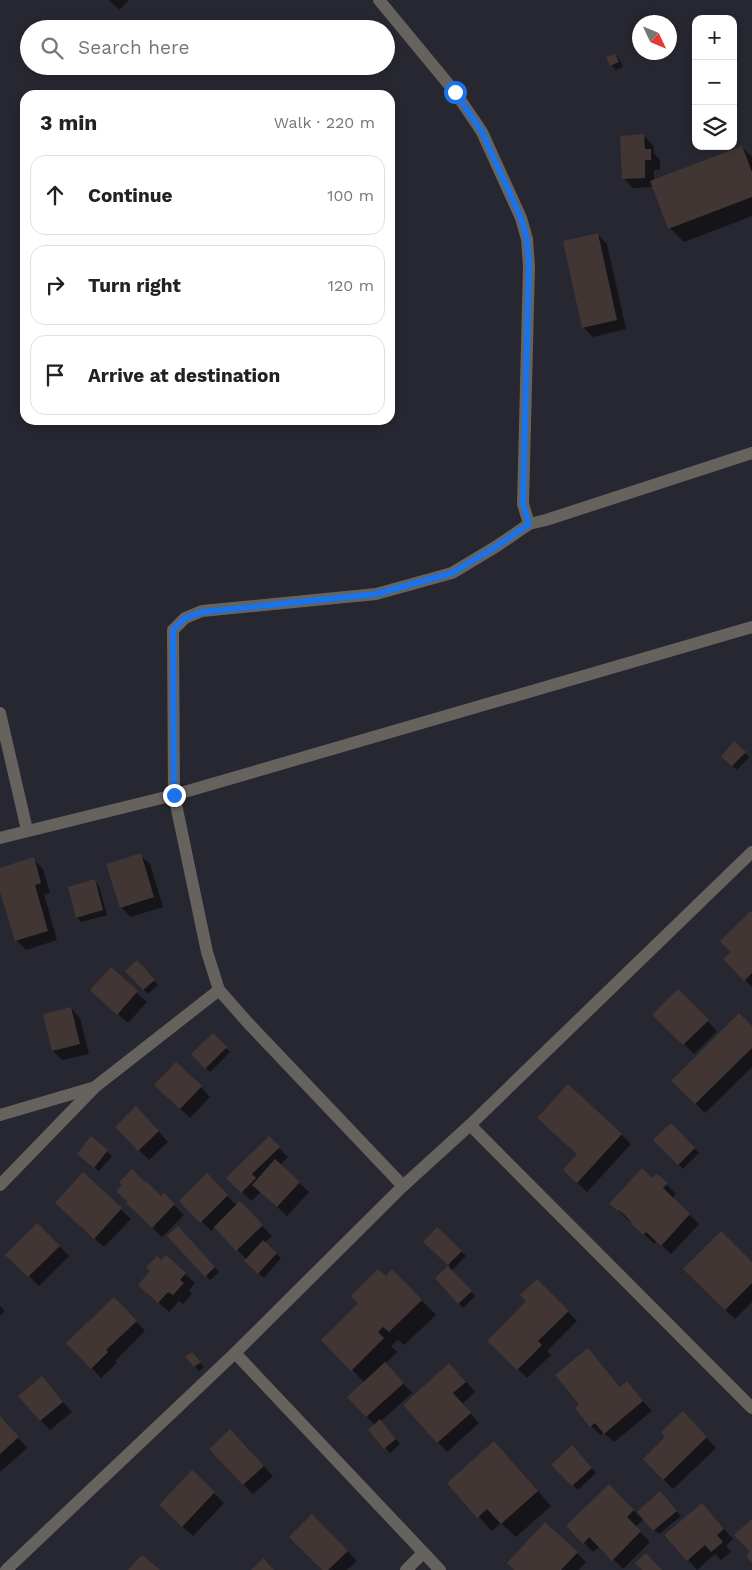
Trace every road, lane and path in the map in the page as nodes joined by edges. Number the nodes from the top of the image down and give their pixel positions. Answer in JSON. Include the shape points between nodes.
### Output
{"nodes":[{"id":1,"x":379,"y":0,"type":"edge"},
{"id":2,"x":752,"y":453,"type":"edge"},
{"id":3,"x":529,"y":524,"type":"junction"},
{"id":4,"x":752,"y":627,"type":"edge"},
{"id":5,"x":0,"y":713,"type":"edge"},
{"id":6,"x":174,"y":795,"type":"junction"},
{"id":7,"x":27,"y":830,"type":"junction"},
{"id":8,"x":0,"y":838,"type":"edge"},
{"id":9,"x":752,"y":852,"type":"edge"},
{"id":10,"x":219,"y":990,"type":"junction"},
{"id":11,"x":95,"y":1087,"type":"junction"},
{"id":12,"x":0,"y":1115,"type":"edge"},
{"id":13,"x":470,"y":1126,"type":"junction"},
{"id":14,"x":0,"y":1186,"type":"edge"},
{"id":15,"x":403,"y":1186,"type":"junction"},
{"id":16,"x":235,"y":1352,"type":"junction"},
{"id":17,"x":752,"y":1408,"type":"edge"},
{"id":18,"x":423,"y":1553,"type":"junction"},
{"id":19,"x":6,"y":1570,"type":"edge"},
{"id":20,"x":406,"y":1570,"type":"edge"},
{"id":21,"x":440,"y":1570,"type":"edge"}],
"edges":[{"from":1,"to":3,"type":"street","via":[[455,92],[482,132],[521,218],[529,266],[523,504]]},
{"from":2,"to":3,"type":"street"},
{"from":3,"to":6,"type":"street","via":[[452,573],[376,594],[202,612],[185,618],[173,630]]},
{"from":4,"to":6,"type":"street"},
{"from":5,"to":7,"type":"street"},
{"from":6,"to":7,"type":"street"},
{"from":6,"to":10,"type":"street","via":[[207,952]]},
{"from":7,"to":8,"type":"street"},
{"from":9,"to":13,"type":"street"},
{"from":10,"to":11,"type":"street"},
{"from":10,"to":15,"type":"street"},
{"from":11,"to":12,"type":"street"},
{"from":11,"to":14,"type":"street"},
{"from":13,"to":15,"type":"street"},
{"from":13,"to":17,"type":"street"},
{"from":15,"to":16,"type":"street"},
{"from":16,"to":18,"type":"street"},
{"from":16,"to":19,"type":"street"},
{"from":18,"to":20,"type":"street"},
{"from":18,"to":21,"type":"street"}]}
